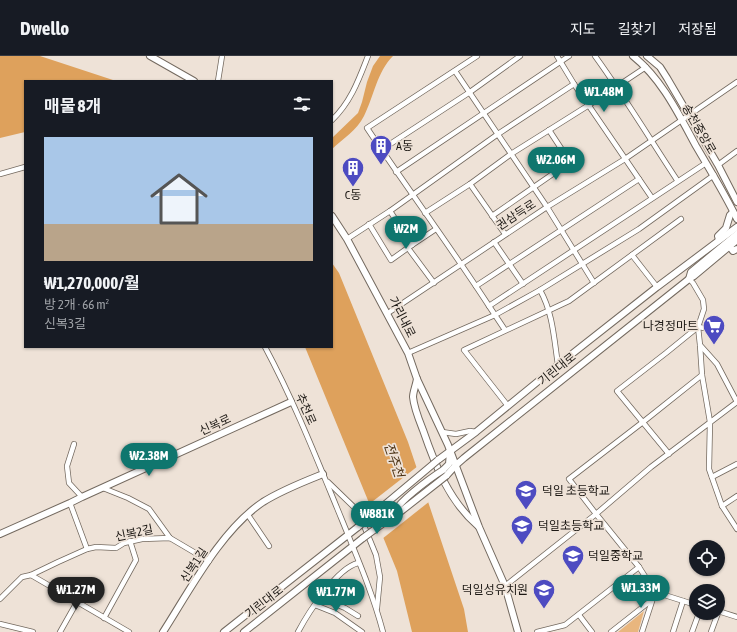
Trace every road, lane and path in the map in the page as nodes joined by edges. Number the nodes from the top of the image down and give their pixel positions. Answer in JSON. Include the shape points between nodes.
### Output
{"nodes":[{"id":1,"x":150,"y":56,"type":"edge"},
{"id":2,"x":222,"y":56,"type":"edge"},
{"id":3,"x":368,"y":56,"type":"edge"},
{"id":4,"x":477,"y":56,"type":"edge"},
{"id":5,"x":520,"y":56,"type":"edge"},
{"id":6,"x":557,"y":56,"type":"edge"},
{"id":7,"x":569,"y":56,"type":"edge"},
{"id":8,"x":595,"y":56,"type":"edge"},
{"id":9,"x":633,"y":56,"type":"edge"},
{"id":10,"x":647,"y":56,"type":"edge"},
{"id":11,"x":560,"y":62,"type":"junction"},
{"id":12,"x":646,"y":68,"type":"junction"},
{"id":13,"x":455,"y":71,"type":"junction"},
{"id":14,"x":192,"y":80,"type":"edge"},
{"id":15,"x":218,"y":80,"type":"edge"},
{"id":16,"x":737,"y":82,"type":"edge"},
{"id":17,"x":574,"y":84,"type":"junction"},
{"id":18,"x":617,"y":86,"type":"junction"},
{"id":19,"x":470,"y":92,"type":"junction"},
{"id":20,"x":589,"y":105,"type":"junction"},
{"id":21,"x":484,"y":113,"type":"junction"},
{"id":22,"x":689,"y":115,"type":"junction"},
{"id":23,"x":333,"y":119,"type":"edge"},
{"id":24,"x":682,"y":121,"type":"junction"},
{"id":25,"x":549,"y":130,"type":"junction"},
{"id":26,"x":498,"y":134,"type":"junction"},
{"id":27,"x":651,"y":142,"type":"junction"},
{"id":28,"x":381,"y":150,"type":"junction"},
{"id":29,"x":737,"y":151,"type":"edge"},
{"id":30,"x":511,"y":154,"type":"junction"},
{"id":31,"x":625,"y":160,"type":"junction"},
{"id":32,"x":706,"y":163,"type":"junction"},
{"id":33,"x":718,"y":165,"type":"junction"},
{"id":34,"x":24,"y":168,"type":"edge"},
{"id":35,"x":396,"y":172,"type":"junction"},
{"id":36,"x":0,"y":174,"type":"edge"},
{"id":37,"x":714,"y":175,"type":"junction"},
{"id":38,"x":639,"y":179,"type":"junction"},
{"id":39,"x":677,"y":180,"type":"junction"},
{"id":40,"x":470,"y":184,"type":"junction"},
{"id":41,"x":534,"y":188,"type":"junction"},
{"id":42,"x":412,"y":194,"type":"junction"},
{"id":43,"x":652,"y":198,"type":"junction"},
{"id":44,"x":737,"y":202,"type":"edge"},
{"id":45,"x":547,"y":207,"type":"junction"},
{"id":46,"x":390,"y":211,"type":"junction"},
{"id":47,"x":735,"y":212,"type":"edge"},
{"id":48,"x":426,"y":213,"type":"junction"},
{"id":49,"x":492,"y":216,"type":"junction"},
{"id":50,"x":333,"y":218,"type":"edge"},
{"id":51,"x":681,"y":219,"type":"dead end"},
{"id":52,"x":737,"y":219,"type":"edge"},
{"id":53,"x":369,"y":224,"type":"junction"},
{"id":54,"x":737,"y":227,"type":"edge"},
{"id":55,"x":436,"y":229,"type":"junction"},
{"id":56,"x":561,"y":229,"type":"junction"},
{"id":57,"x":505,"y":234,"type":"junction"},
{"id":58,"x":737,"y":234,"type":"edge"},
{"id":59,"x":347,"y":239,"type":"junction"},
{"id":60,"x":719,"y":240,"type":"junction"},
{"id":61,"x":737,"y":240,"type":"edge"},
{"id":62,"x":494,"y":242,"type":"junction"},
{"id":63,"x":410,"y":246,"type":"junction"},
{"id":64,"x":730,"y":246,"type":"junction"},
{"id":65,"x":737,"y":249,"type":"edge"},
{"id":66,"x":573,"y":250,"type":"junction"},
{"id":67,"x":632,"y":255,"type":"junction"},
{"id":68,"x":462,"y":264,"type":"junction"},
{"id":69,"x":510,"y":264,"type":"junction"},
{"id":70,"x":581,"y":264,"type":"junction"},
{"id":71,"x":689,"y":278,"type":"junction"},
{"id":72,"x":434,"y":283,"type":"junction"},
{"id":73,"x":594,"y":283,"type":"junction"},
{"id":74,"x":523,"y":284,"type":"junction"},
{"id":75,"x":476,"y":286,"type":"junction"},
{"id":76,"x":657,"y":287,"type":"junction"},
{"id":77,"x":540,"y":290,"type":"junction"},
{"id":78,"x":489,"y":306,"type":"junction"},
{"id":79,"x":550,"y":310,"type":"junction"},
{"id":80,"x":388,"y":313,"type":"junction"},
{"id":81,"x":494,"y":315,"type":"junction"},
{"id":82,"x":698,"y":327,"type":"junction"},
{"id":83,"x":711,"y":329,"type":"dead end"},
{"id":84,"x":505,"y":330,"type":"junction"},
{"id":85,"x":700,"y":345,"type":"junction"},
{"id":86,"x":265,"y":348,"type":"edge"},
{"id":87,"x":408,"y":353,"type":"junction"},
{"id":88,"x":558,"y":365,"type":"junction"},
{"id":89,"x":702,"y":375,"type":"junction"},
{"id":90,"x":417,"y":379,"type":"junction"},
{"id":91,"x":292,"y":402,"type":"junction"},
{"id":92,"x":737,"y":402,"type":"edge"},
{"id":93,"x":508,"y":406,"type":"junction"},
{"id":94,"x":643,"y":422,"type":"junction"},
{"id":95,"x":710,"y":422,"type":"junction"},
{"id":96,"x":442,"y":432,"type":"junction"},
{"id":97,"x":476,"y":432,"type":"junction"},
{"id":98,"x":74,"y":444,"type":"dead end"},
{"id":99,"x":450,"y":451,"type":"junction"},
{"id":100,"x":669,"y":454,"type":"junction"},
{"id":101,"x":737,"y":464,"type":"edge"},
{"id":102,"x":456,"y":465,"type":"junction"},
{"id":103,"x":323,"y":474,"type":"junction"},
{"id":104,"x":712,"y":477,"type":"junction"},
{"id":105,"x":327,"y":480,"type":"junction"},
{"id":106,"x":103,"y":488,"type":"junction"},
{"id":107,"x":737,"y":496,"type":"edge"},
{"id":108,"x":82,"y":497,"type":"junction"},
{"id":109,"x":70,"y":504,"type":"junction"},
{"id":110,"x":722,"y":506,"type":"junction"},
{"id":111,"x":596,"y":514,"type":"junction"},
{"id":112,"x":248,"y":515,"type":"junction"},
{"id":113,"x":393,"y":516,"type":"junction"},
{"id":114,"x":479,"y":527,"type":"junction"},
{"id":115,"x":737,"y":529,"type":"edge"},
{"id":116,"x":0,"y":534,"type":"edge"},
{"id":117,"x":348,"y":535,"type":"junction"},
{"id":118,"x":170,"y":538,"type":"junction"},
{"id":119,"x":130,"y":541,"type":"junction"},
{"id":120,"x":269,"y":546,"type":"dead end"},
{"id":121,"x":352,"y":547,"type":"junction"},
{"id":122,"x":87,"y":549,"type":"junction"},
{"id":123,"x":209,"y":561,"type":"junction"},
{"id":124,"x":358,"y":563,"type":"junction"},
{"id":125,"x":639,"y":567,"type":"junction"},
{"id":126,"x":31,"y":576,"type":"junction"},
{"id":127,"x":504,"y":586,"type":"junction"},
{"id":128,"x":655,"y":592,"type":"junction"},
{"id":129,"x":321,"y":598,"type":"junction"},
{"id":130,"x":0,"y":599,"type":"edge"},
{"id":131,"x":653,"y":599,"type":"junction"},
{"id":132,"x":684,"y":601,"type":"junction"},
{"id":133,"x":77,"y":602,"type":"junction"},
{"id":134,"x":689,"y":602,"type":"edge"},
{"id":135,"x":315,"y":605,"type":"junction"},
{"id":136,"x":377,"y":609,"type":"junction"},
{"id":137,"x":725,"y":614,"type":"edge"},
{"id":138,"x":580,"y":615,"type":"junction"},
{"id":139,"x":358,"y":616,"type":"dead end"},
{"id":140,"x":737,"y":617,"type":"edge"},
{"id":141,"x":104,"y":618,"type":"junction"},
{"id":142,"x":696,"y":620,"type":"edge"},
{"id":143,"x":716,"y":620,"type":"edge"},
{"id":144,"x":0,"y":624,"type":"edge"},
{"id":145,"x":545,"y":631,"type":"edge"},
{"id":146,"x":33,"y":632,"type":"edge"},
{"id":147,"x":60,"y":632,"type":"edge"},
{"id":148,"x":130,"y":632,"type":"edge"},
{"id":149,"x":164,"y":632,"type":"edge"},
{"id":150,"x":224,"y":632,"type":"edge"},
{"id":151,"x":244,"y":632,"type":"edge"},
{"id":152,"x":298,"y":632,"type":"edge"},
{"id":153,"x":362,"y":632,"type":"edge"},
{"id":154,"x":383,"y":632,"type":"edge"},
{"id":155,"x":518,"y":632,"type":"edge"},
{"id":156,"x":537,"y":632,"type":"edge"},
{"id":157,"x":592,"y":632,"type":"edge"},
{"id":158,"x":611,"y":632,"type":"edge"},
{"id":159,"x":642,"y":632,"type":"edge"},
{"id":160,"x":673,"y":632,"type":"edge"},
{"id":161,"x":692,"y":632,"type":"edge"},
{"id":162,"x":712,"y":632,"type":"edge"}],
"edges":[{"from":1,"to":14,"type":"street"},
{"from":2,"to":15,"type":"street"},
{"from":3,"to":23,"type":"street","via":[[352,96]]},
{"from":4,"to":13,"type":"street"},
{"from":5,"to":19,"type":"street"},
{"from":6,"to":11,"type":"street"},
{"from":7,"to":11,"type":"street"},
{"from":8,"to":18,"type":"street"},
{"from":9,"to":12,"type":"street","name":"송천중앙로"},
{"from":10,"to":22,"type":"street","name":"송천중앙로","via":[[660,67]]},
{"from":11,"to":17,"type":"street"},
{"from":11,"to":21,"type":"street"},
{"from":12,"to":18,"type":"street"},
{"from":12,"to":24,"type":"street","name":"송천중앙로","via":[[656,79]]},
{"from":13,"to":19,"type":"street"},
{"from":13,"to":28,"type":"street","via":[[367,128]]},
{"from":16,"to":22,"type":"street","name":"권삼득로"},
{"from":17,"to":20,"type":"street"},
{"from":17,"to":26,"type":"street"},
{"from":18,"to":20,"type":"street"},
{"from":18,"to":27,"type":"street"},
{"from":19,"to":21,"type":"street"},
{"from":19,"to":28,"type":"street"},
{"from":20,"to":25,"type":"street"},
{"from":20,"to":31,"type":"street"},
{"from":21,"to":26,"type":"street"},
{"from":21,"to":35,"type":"street"},
{"from":22,"to":24,"type":"street","name":"권삼득로"},
{"from":22,"to":33,"type":"street","name":"송천중앙로"},
{"from":24,"to":27,"type":"street","name":"권삼득로"},
{"from":24,"to":32,"type":"street","name":"송천중앙로"},
{"from":25,"to":30,"type":"street"},
{"from":25,"to":41,"type":"street","via":[[570,162]]},
{"from":26,"to":30,"type":"street"},
{"from":26,"to":42,"type":"street"},
{"from":27,"to":31,"type":"street","name":"권삼득로"},
{"from":27,"to":39,"type":"street"},
{"from":28,"to":35,"type":"street"},
{"from":29,"to":33,"type":"street"},
{"from":30,"to":40,"type":"street"},
{"from":30,"to":41,"type":"street"},
{"from":31,"to":38,"type":"street"},
{"from":31,"to":45,"type":"street","name":"권삼득로"},
{"from":32,"to":37,"type":"street","name":"송천중앙로"},
{"from":32,"to":39,"type":"street"},
{"from":33,"to":44,"type":"street","name":"송천중앙로"},
{"from":34,"to":36,"type":"street"},
{"from":35,"to":42,"type":"street"},
{"from":37,"to":47,"type":"street","name":"송천중앙로"},
{"from":37,"to":70,"type":"street","via":[[639,229]]},
{"from":38,"to":43,"type":"street"},
{"from":38,"to":56,"type":"street"},
{"from":39,"to":43,"type":"street"},
{"from":40,"to":48,"type":"street"},
{"from":40,"to":49,"type":"street"},
{"from":41,"to":45,"type":"street"},
{"from":41,"to":49,"type":"street"},
{"from":42,"to":46,"type":"street"},
{"from":42,"to":48,"type":"street"},
{"from":43,"to":66,"type":"street"},
{"from":45,"to":56,"type":"street"},
{"from":45,"to":57,"type":"street","name":"권삼득로"},
{"from":46,"to":53,"type":"street"},
{"from":46,"to":63,"type":"street"},
{"from":47,"to":52,"type":"street","name":"송천중앙로"},
{"from":47,"to":60,"type":"street","via":[[730,215],[726,228],[718,236]]},
{"from":48,"to":55,"type":"street"},
{"from":49,"to":57,"type":"street"},
{"from":50,"to":59,"type":"street","name":"가리내로"},
{"from":51,"to":67,"type":"street"},
{"from":53,"to":59,"type":"street"},
{"from":53,"to":63,"type":"street","via":[[391,260]]},
{"from":54,"to":60,"type":"street","name":"기린대로"},
{"from":55,"to":63,"type":"street"},
{"from":55,"to":68,"type":"street"},
{"from":56,"to":66,"type":"street"},
{"from":56,"to":69,"type":"street"},
{"from":57,"to":62,"type":"street","name":"권삼득로"},
{"from":58,"to":71,"type":"street","via":[[691,272]]},
{"from":59,"to":80,"type":"street","name":"가리내로"},
{"from":60,"to":76,"type":"street","name":"기린대로"},
{"from":61,"to":64,"type":"street","name":"기린대로"},
{"from":62,"to":68,"type":"street","name":"권삼득로"},
{"from":62,"to":69,"type":"street"},
{"from":63,"to":72,"type":"street"},
{"from":64,"to":65,"type":"street","via":[[733,251]]},
{"from":64,"to":71,"type":"street","name":"기린대로"},
{"from":66,"to":70,"type":"street"},
{"from":66,"to":74,"type":"street"},
{"from":67,"to":73,"type":"street"},
{"from":67,"to":76,"type":"street"},
{"from":68,"to":72,"type":"street","name":"권삼득로"},
{"from":68,"to":75,"type":"street"},
{"from":69,"to":74,"type":"street"},
{"from":69,"to":75,"type":"street"},
{"from":70,"to":73,"type":"street"},
{"from":70,"to":77,"type":"street"},
{"from":71,"to":82,"type":"street","via":[[703,300],[704,309]]},
{"from":71,"to":102,"type":"street","name":"기린대로"},
{"from":72,"to":80,"type":"street","name":"권삼득로"},
{"from":73,"to":79,"type":"street","via":[[569,301]]},
{"from":74,"to":78,"type":"street"},
{"from":75,"to":78,"type":"street"},
{"from":76,"to":88,"type":"street","name":"기린대로"},
{"from":77,"to":79,"type":"street"},
{"from":77,"to":81,"type":"street"},
{"from":78,"to":81,"type":"street"},
{"from":79,"to":84,"type":"street"},
{"from":79,"to":88,"type":"street"},
{"from":80,"to":87,"type":"street","name":"가리내로"},
{"from":81,"to":84,"type":"street"},
{"from":81,"to":87,"type":"street"},
{"from":82,"to":83,"type":"street"},
{"from":82,"to":85,"type":"street"},
{"from":82,"to":94,"type":"street","via":[[617,391]]},
{"from":84,"to":93,"type":"street","via":[[464,350]]},
{"from":85,"to":89,"type":"street"},
{"from":85,"to":92,"type":"street","via":[[716,364]]},
{"from":86,"to":91,"type":"street","name":"추천로"},
{"from":87,"to":90,"type":"street","name":"가리내로"},
{"from":88,"to":93,"type":"street","name":"기린대로"},
{"from":89,"to":94,"type":"street"},
{"from":89,"to":95,"type":"street"},
{"from":90,"to":96,"type":"street","name":"가리내로"},
{"from":90,"to":114,"type":"street","via":[[413,397],[430,452],[448,490]]},
{"from":91,"to":103,"type":"street","name":"추천로"},
{"from":91,"to":106,"type":"street","name":"신복로"},
{"from":92,"to":95,"type":"street"},
{"from":93,"to":97,"type":"street","name":"기린대로"},
{"from":94,"to":100,"type":"street"},
{"from":94,"to":111,"type":"street","via":[[569,479]]},
{"from":95,"to":100,"type":"street"},
{"from":95,"to":104,"type":"street"},
{"from":96,"to":97,"type":"street"},
{"from":96,"to":99,"type":"street","name":"가리내로"},
{"from":97,"to":99,"type":"street","name":"기린대로"},
{"from":98,"to":108,"type":"street","via":[[67,466],[69,482]]},
{"from":99,"to":102,"type":"street","name":"가리내로"},
{"from":99,"to":113,"type":"street","name":"기린대로","bridge":true,"via":[[449,464],[401,503],[393,511]]},
{"from":99,"to":117,"type":"street","name":"기린대로","bridge":true},
{"from":100,"to":111,"type":"street"},
{"from":101,"to":104,"type":"street"},
{"from":102,"to":113,"type":"street","name":"기린대로","bridge":true,"via":[[446,476]]},
{"from":102,"to":114,"type":"street","name":"가리내로"},
{"from":103,"to":105,"type":"street","name":"추천로"},
{"from":103,"to":112,"type":"street","name":"신복1길","via":[[283,490]]},
{"from":104,"to":110,"type":"street"},
{"from":105,"to":117,"type":"street","name":"추천로"},
{"from":105,"to":136,"type":"street","name":"추천로","via":[[358,511],[376,555],[380,577]]},
{"from":106,"to":108,"type":"street","name":"신복로"},
{"from":106,"to":118,"type":"street","via":[[149,509]]},
{"from":107,"to":110,"type":"street"},
{"from":108,"to":109,"type":"street","name":"신복로"},
{"from":109,"to":116,"type":"street","name":"신복로"},
{"from":109,"to":122,"type":"street"},
{"from":110,"to":115,"type":"street"},
{"from":111,"to":125,"type":"street"},
{"from":111,"to":127,"type":"street"},
{"from":112,"to":120,"type":"street"},
{"from":112,"to":123,"type":"street","name":"신복1길","via":[[225,538]]},
{"from":113,"to":121,"type":"street","name":"기린대로","bridge":true},
{"from":114,"to":127,"type":"street","name":"가리내로"},
{"from":117,"to":121,"type":"street","name":"추천로"},
{"from":117,"to":150,"type":"street","name":"기린대로"},
{"from":118,"to":119,"type":"street","name":"신복2길"},
{"from":118,"to":123,"type":"street","name":"신복2길"},
{"from":119,"to":122,"type":"street","name":"신복2길","via":[[116,548]]},
{"from":119,"to":141,"type":"street","via":[[136,560]]},
{"from":121,"to":124,"type":"street","name":"추천로"},
{"from":121,"to":151,"type":"street","name":"기린대로"},
{"from":122,"to":126,"type":"street","name":"신복2길"},
{"from":123,"to":149,"type":"street","name":"신복1길"},
{"from":124,"to":129,"type":"street","via":[[345,569]]},
{"from":124,"to":136,"type":"street","name":"추천로"},
{"from":125,"to":128,"type":"street"},
{"from":125,"to":138,"type":"street"},
{"from":126,"to":130,"type":"street","name":"신복2길","via":[[22,577]]},
{"from":126,"to":133,"type":"street"},
{"from":127,"to":155,"type":"street","name":"가리내로"},
{"from":128,"to":131,"type":"street"},
{"from":128,"to":132,"type":"street"},
{"from":129,"to":135,"type":"street"},
{"from":129,"to":139,"type":"street"},
{"from":131,"to":158,"type":"street"},
{"from":131,"to":159,"type":"street"},
{"from":132,"to":134,"type":"street"},
{"from":132,"to":160,"type":"street"},
{"from":133,"to":141,"type":"street"},
{"from":133,"to":147,"type":"street"},
{"from":135,"to":152,"type":"street"},
{"from":135,"to":153,"type":"street","via":[[335,613]]},
{"from":136,"to":154,"type":"street","name":"추천로"},
{"from":137,"to":140,"type":"street"},
{"from":138,"to":145,"type":"street","via":[[565,625]]},
{"from":138,"to":157,"type":"street"},
{"from":141,"to":148,"type":"street"},
{"from":142,"to":161,"type":"street"},
{"from":143,"to":162,"type":"street"},
{"from":144,"to":146,"type":"street"},
{"from":145,"to":156,"type":"street"}]}
